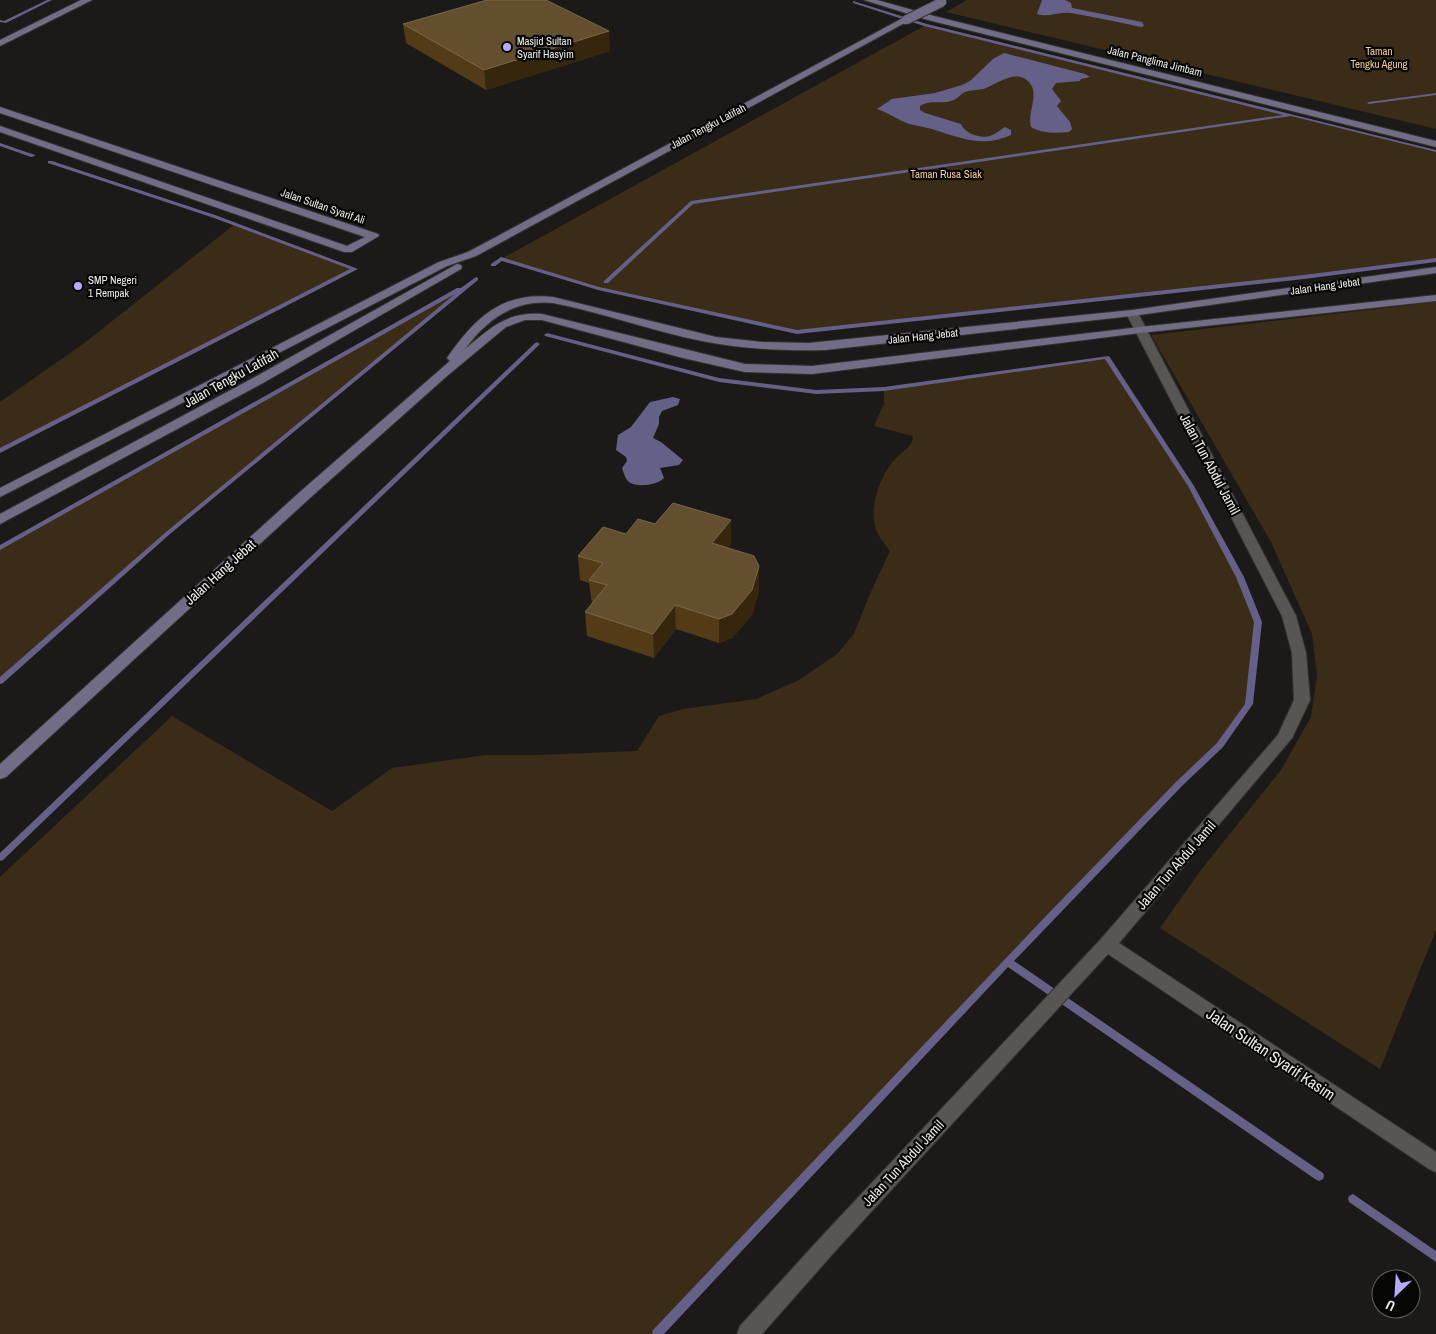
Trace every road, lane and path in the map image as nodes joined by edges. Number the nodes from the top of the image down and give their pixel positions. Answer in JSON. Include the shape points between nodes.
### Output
{"nodes":[{"id":1,"x":70,"y":0,"type":"edge"},
{"id":2,"x":88,"y":0,"type":"edge"},
{"id":3,"x":868,"y":0,"type":"edge"},
{"id":4,"x":892,"y":0,"type":"edge"},
{"id":5,"x":945,"y":0,"type":"edge"},
{"id":6,"x":0,"y":34,"type":"edge"},
{"id":7,"x":0,"y":43,"type":"edge"},
{"id":8,"x":0,"y":110,"type":"edge"},
{"id":9,"x":0,"y":128,"type":"edge"},
{"id":10,"x":1436,"y":134,"type":"edge"},
{"id":11,"x":1436,"y":144,"type":"edge"},
{"id":12,"x":472,"y":254,"type":"junction"},
{"id":13,"x":1436,"y":270,"type":"edge"},
{"id":14,"x":1436,"y":298,"type":"edge"},
{"id":15,"x":1132,"y":313,"type":"junction"},
{"id":16,"x":1140,"y":330,"type":"junction"},
{"id":17,"x":442,"y":373,"type":"junction"},
{"id":18,"x":0,"y":493,"type":"edge"},
{"id":19,"x":0,"y":520,"type":"edge"},
{"id":20,"x":0,"y":773,"type":"edge"},
{"id":21,"x":1107,"y":944,"type":"junction"},
{"id":22,"x":1436,"y":1163,"type":"edge"},
{"id":23,"x":748,"y":1334,"type":"edge"}],
"edges":[{"from":1,"to":6,"type":"street"},
{"from":2,"to":7,"type":"street"},
{"from":3,"to":11,"type":"street","name":"Jalan Panglima Jimbam"},
{"from":4,"to":10,"type":"street","name":"Jalan Panglima Jimbam"},
{"from":5,"to":12,"type":"street","name":"Jalan Tengku Latifah","bridge":true},
{"from":8,"to":9,"type":"street","name":"Jalan Sultan Syarif Ali","via":[[374,236],[348,250]]},
{"from":12,"to":18,"type":"street","name":"Jalan Tengku Latifah","via":[[444,264]]},
{"from":12,"to":19,"type":"street","name":"Jalan Tengku Latifah","via":[[456,268],[293,361]]},
{"from":13,"to":15,"type":"street","name":"Jalan Hang Jebat"},
{"from":14,"to":16,"type":"street","name":"Jalan Hang Jebat"},
{"from":15,"to":16,"type":"street","name":"Jalan Tun Abdul Jamil"},
{"from":15,"to":17,"type":"street","name":"Jalan Hang Jebat","via":[[794,348],[762,347],[702,337],[557,301],[531,300],[501,308],[475,326]]},
{"from":16,"to":17,"type":"street","name":"Jalan Hang Jebat","via":[[812,370],[778,370],[745,368],[687,356],[542,317],[524,316],[502,325]]},
{"from":16,"to":21,"type":"street","name":"Jalan Tun Abdul Jamil","via":[[1289,616],[1299,653],[1302,700],[1284,738]]},
{"from":17,"to":20,"type":"street","name":"Jalan Hang Jebat"},
{"from":21,"to":22,"type":"street","name":"Jalan Sultan Syarif Kasim"},
{"from":21,"to":23,"type":"street","name":"Jalan Tun Abdul Jamil"}]}
